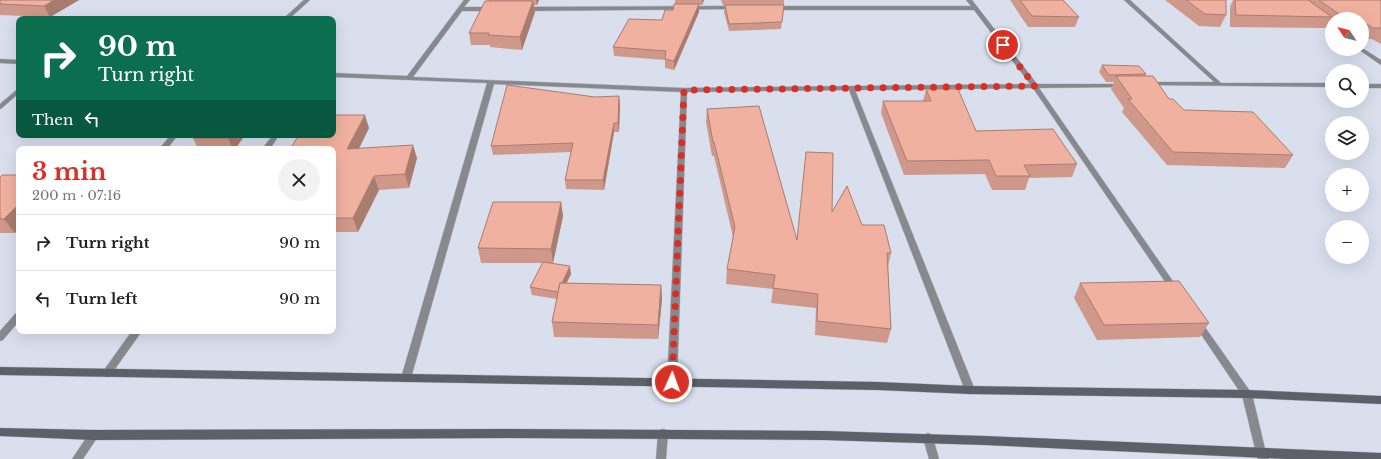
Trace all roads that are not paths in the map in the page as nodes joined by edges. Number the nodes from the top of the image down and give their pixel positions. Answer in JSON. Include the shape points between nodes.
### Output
{"nodes":[{"id":1,"x":307,"y":0,"type":"edge"},
{"id":2,"x":467,"y":0,"type":"edge"},
{"id":3,"x":969,"y":0,"type":"edge"},
{"id":4,"x":1127,"y":0,"type":"edge"},
{"id":5,"x":738,"y":8,"type":"edge"},
{"id":6,"x":770,"y":8,"type":"edge"},
{"id":7,"x":976,"y":8,"type":"junction"},
{"id":8,"x":461,"y":9,"type":"junction"},
{"id":9,"x":500,"y":9,"type":"edge"},
{"id":10,"x":516,"y":9,"type":"edge"},
{"id":11,"x":289,"y":16,"type":"edge"},
{"id":12,"x":1314,"y":16,"type":"edge"},
{"id":13,"x":1325,"y":24,"type":"edge"},
{"id":14,"x":1369,"y":55,"type":"edge"},
{"id":15,"x":0,"y":61,"type":"edge"},
{"id":16,"x":16,"y":62,"type":"edge"},
{"id":17,"x":1381,"y":63,"type":"edge"},
{"id":18,"x":336,"y":75,"type":"edge"},
{"id":19,"x":409,"y":78,"type":"junction"},
{"id":20,"x":491,"y":82,"type":"junction"},
{"id":21,"x":1139,"y":84,"type":"edge"},
{"id":22,"x":1219,"y":84,"type":"junction"},
{"id":23,"x":1131,"y":85,"type":"edge"},
{"id":24,"x":1325,"y":85,"type":"edge"},
{"id":25,"x":1035,"y":86,"type":"junction"},
{"id":26,"x":1369,"y":86,"type":"edge"},
{"id":27,"x":1381,"y":86,"type":"edge"},
{"id":28,"x":851,"y":88,"type":"junction"},
{"id":29,"x":684,"y":90,"type":"junction"},
{"id":30,"x":16,"y":93,"type":"edge"},
{"id":31,"x":0,"y":107,"type":"edge"},
{"id":32,"x":172,"y":138,"type":"edge"},
{"id":33,"x":166,"y":146,"type":"edge"},
{"id":34,"x":1179,"y":296,"type":"edge"},
{"id":35,"x":1193,"y":316,"type":"edge"},
{"id":36,"x":16,"y":318,"type":"edge"},
{"id":37,"x":135,"y":334,"type":"edge"},
{"id":38,"x":0,"y":337,"type":"edge"},
{"id":39,"x":0,"y":371,"type":"edge"},
{"id":40,"x":108,"y":373,"type":"junction"},
{"id":41,"x":406,"y":378,"type":"junction"},
{"id":42,"x":672,"y":382,"type":"junction"},
{"id":43,"x":970,"y":390,"type":"junction"},
{"id":44,"x":1246,"y":394,"type":"junction"},
{"id":45,"x":1381,"y":400,"type":"edge"},
{"id":46,"x":0,"y":432,"type":"edge"},
{"id":47,"x":663,"y":433,"type":"junction"},
{"id":48,"x":94,"y":435,"type":"junction"},
{"id":49,"x":928,"y":438,"type":"junction"},
{"id":50,"x":1262,"y":457,"type":"edge"},
{"id":51,"x":1381,"y":458,"type":"edge"},
{"id":52,"x":77,"y":459,"type":"edge"},
{"id":53,"x":661,"y":459,"type":"edge"},
{"id":54,"x":934,"y":459,"type":"edge"}],
"edges":[{"from":1,"to":11,"type":"street"},
{"from":2,"to":8,"type":"street"},
{"from":3,"to":7,"type":"street"},
{"from":4,"to":22,"type":"street"},
{"from":5,"to":10,"type":"street"},
{"from":6,"to":7,"type":"street"},
{"from":7,"to":25,"type":"street"},
{"from":8,"to":9,"type":"street"},
{"from":8,"to":19,"type":"street"},
{"from":12,"to":13,"type":"street"},
{"from":14,"to":17,"type":"street"},
{"from":15,"to":16,"type":"street"},
{"from":18,"to":19,"type":"street"},
{"from":19,"to":20,"type":"street"},
{"from":20,"to":29,"type":"street"},
{"from":20,"to":41,"type":"street"},
{"from":21,"to":22,"type":"street"},
{"from":22,"to":24,"type":"street"},
{"from":23,"to":25,"type":"street"},
{"from":25,"to":28,"type":"street"},
{"from":25,"to":34,"type":"street"},
{"from":26,"to":27,"type":"street"},
{"from":28,"to":29,"type":"street"},
{"from":28,"to":43,"type":"street"},
{"from":29,"to":42,"type":"street"},
{"from":30,"to":31,"type":"street"},
{"from":32,"to":33,"type":"street"},
{"from":35,"to":44,"type":"street"},
{"from":36,"to":38,"type":"street"},
{"from":37,"to":40,"type":"street"},
{"from":39,"to":40,"type":"main road"},
{"from":40,"to":41,"type":"main road"},
{"from":41,"to":42,"type":"main road"},
{"from":42,"to":43,"type":"main road"},
{"from":43,"to":44,"type":"main road"},
{"from":44,"to":45,"type":"main road"},
{"from":44,"to":50,"type":"street"},
{"from":46,"to":48,"type":"main road"},
{"from":47,"to":48,"type":"main road"},
{"from":47,"to":49,"type":"main road"},
{"from":47,"to":53,"type":"street"},
{"from":48,"to":52,"type":"street"},
{"from":49,"to":50,"type":"main road"},
{"from":49,"to":54,"type":"street"},
{"from":50,"to":51,"type":"main road"}]}
